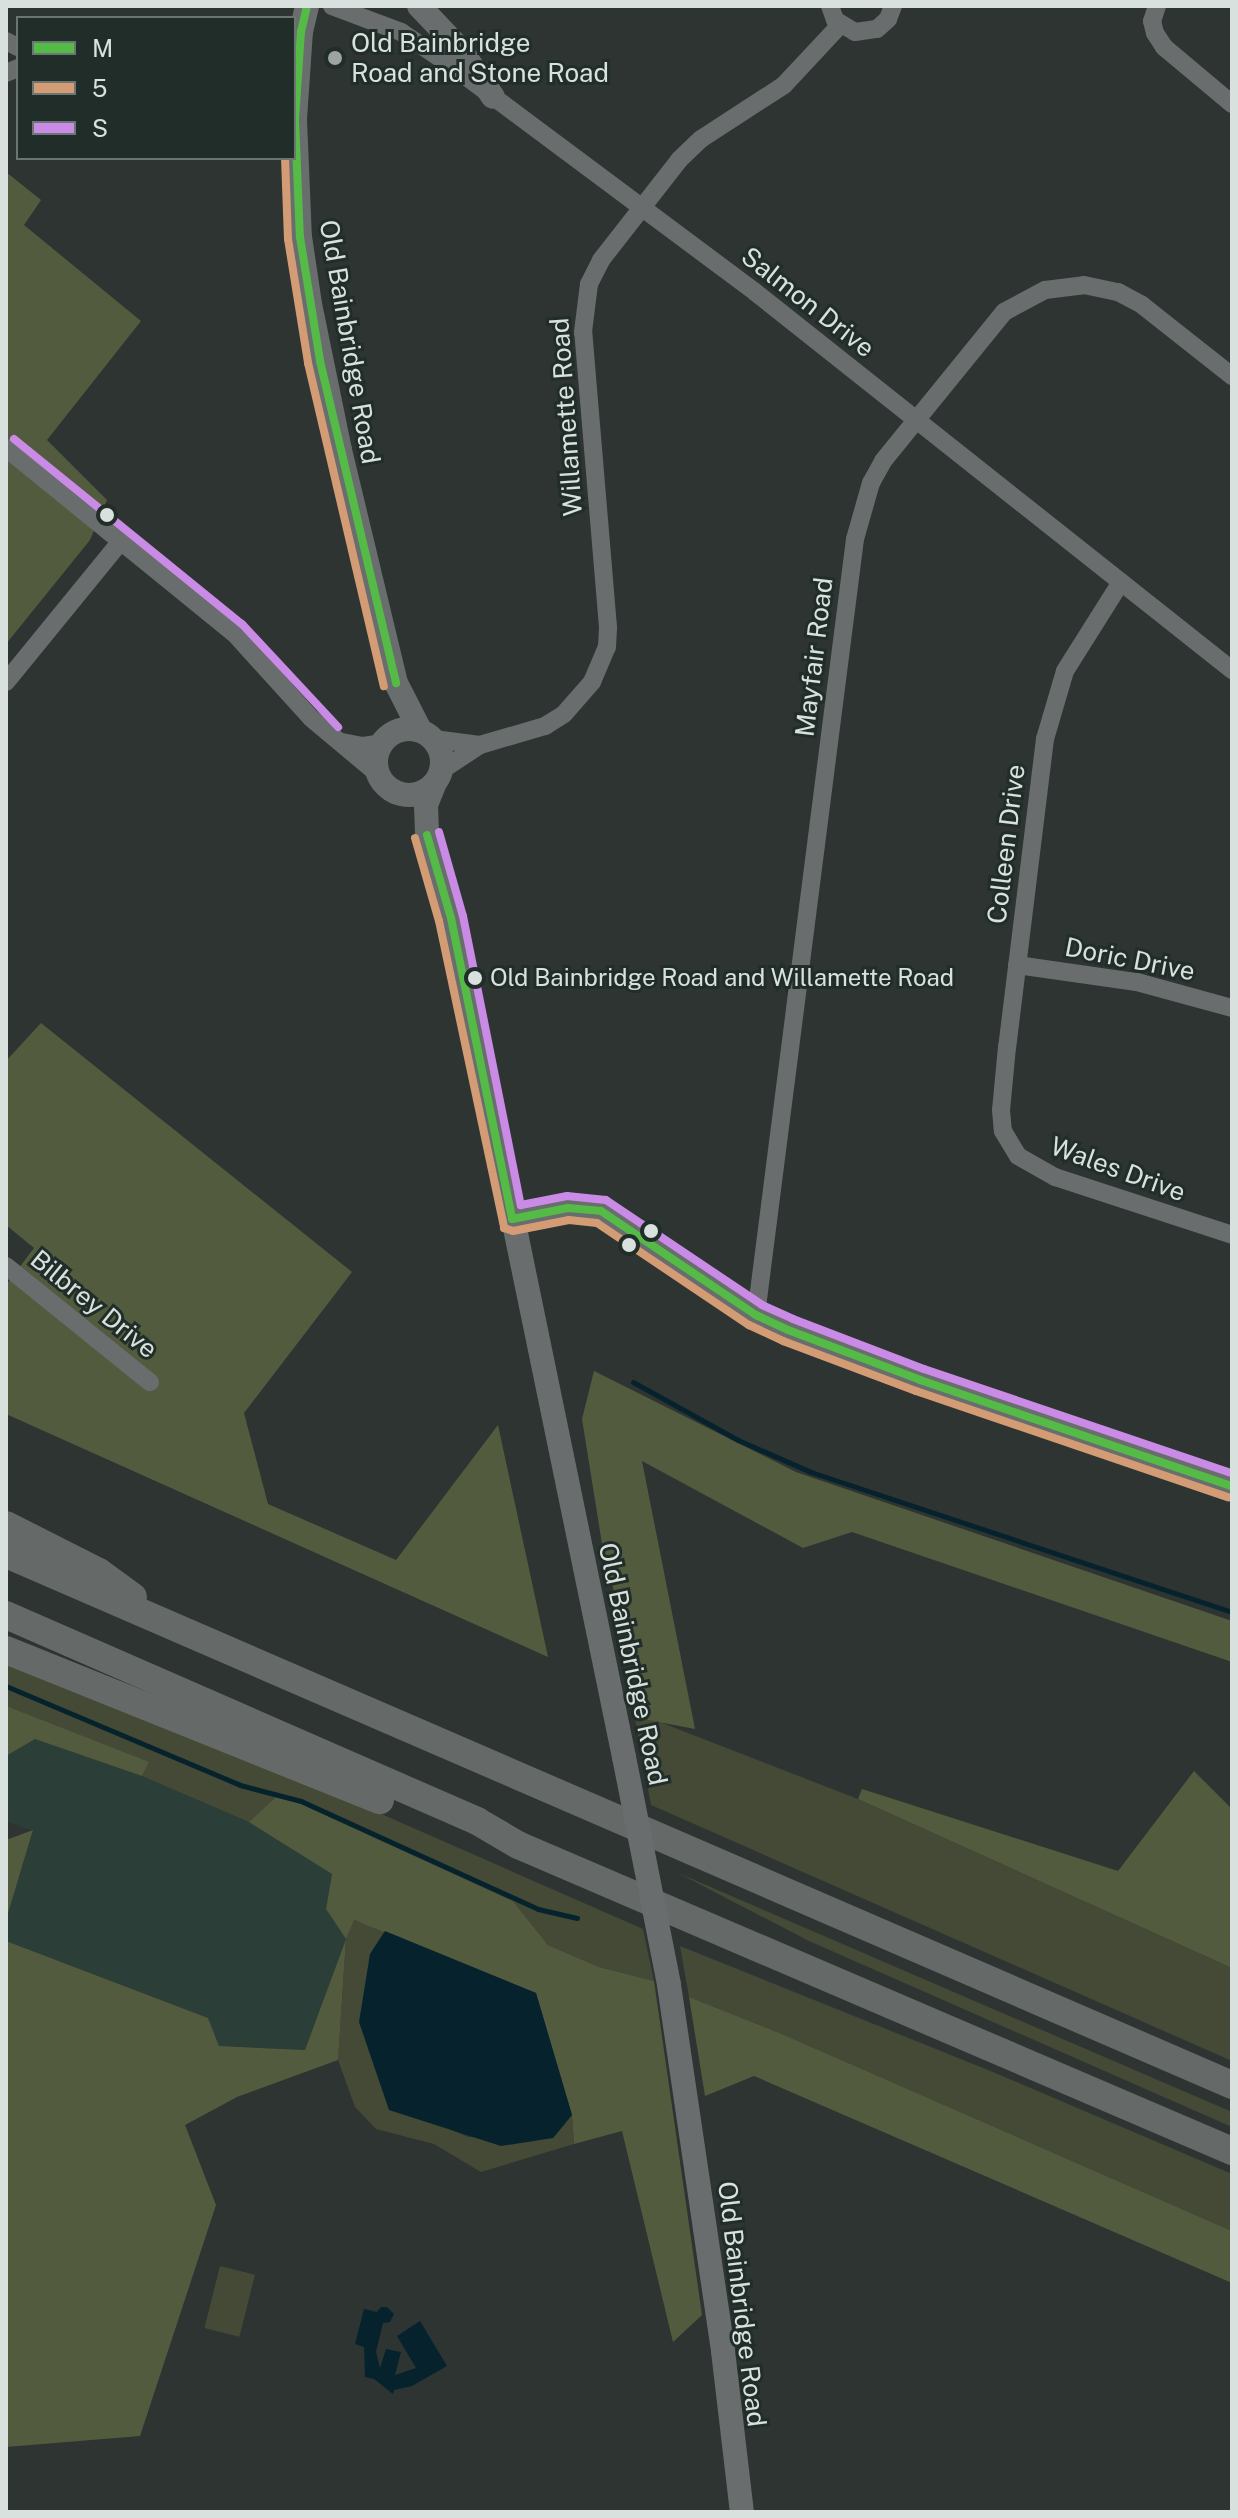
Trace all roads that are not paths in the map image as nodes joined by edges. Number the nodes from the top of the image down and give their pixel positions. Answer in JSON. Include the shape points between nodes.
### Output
{"nodes":[{"id":1,"x":307,"y":6,"type":"edge"},
{"id":2,"x":332,"y":6,"type":"edge"},
{"id":3,"x":419,"y":6,"type":"edge"},
{"id":4,"x":830,"y":6,"type":"edge"},
{"id":5,"x":893,"y":6,"type":"edge"},
{"id":6,"x":1157,"y":6,"type":"edge"},
{"id":7,"x":840,"y":25,"type":"junction"},
{"id":8,"x":493,"y":97,"type":"junction"},
{"id":9,"x":1232,"y":104,"type":"edge"},
{"id":10,"x":296,"y":105,"type":"edge"},
{"id":11,"x":296,"y":143,"type":"edge"},
{"id":12,"x":641,"y":207,"type":"junction"},
{"id":13,"x":1232,"y":376,"type":"edge"},
{"id":14,"x":917,"y":420,"type":"junction"},
{"id":15,"x":6,"y":448,"type":"edge"},
{"id":16,"x":121,"y":541,"type":"junction"},
{"id":17,"x":1121,"y":582,"type":"junction"},
{"id":18,"x":1232,"y":670,"type":"edge"},
{"id":19,"x":6,"y":682,"type":"edge"},
{"id":20,"x":396,"y":683,"type":"junction"},
{"id":21,"x":329,"y":735,"type":"junction"},
{"id":22,"x":427,"y":735,"type":"junction"},
{"id":23,"x":386,"y":738,"type":"junction"},
{"id":24,"x":480,"y":745,"type":"junction"},
{"id":25,"x":379,"y":775,"type":"junction"},
{"id":26,"x":438,"y":777,"type":"junction"},
{"id":27,"x":403,"y":794,"type":"junction"},
{"id":28,"x":427,"y":835,"type":"junction"},
{"id":29,"x":1017,"y":965,"type":"junction"},
{"id":30,"x":1232,"y":1008,"type":"edge"},
{"id":31,"x":1003,"y":1131,"type":"joint"},
{"id":32,"x":512,"y":1219,"type":"junction"},
{"id":33,"x":1232,"y":1235,"type":"edge"},
{"id":34,"x":6,"y":1266,"type":"edge"},
{"id":35,"x":756,"y":1315,"type":"junction"},
{"id":36,"x":150,"y":1382,"type":"dead end"},
{"id":37,"x":1232,"y":1486,"type":"edge"},
{"id":38,"x":6,"y":1525,"type":"edge"},
{"id":39,"x":6,"y":1554,"type":"edge"},
{"id":40,"x":6,"y":1615,"type":"edge"},
{"id":41,"x":175,"y":1628,"type":"junction"},
{"id":42,"x":6,"y":1650,"type":"edge"},
{"id":43,"x":518,"y":1845,"type":"junction"},
{"id":44,"x":1232,"y":2085,"type":"edge"},
{"id":45,"x":1232,"y":2151,"type":"edge"},
{"id":46,"x":742,"y":2512,"type":"edge"}],
"edges":[{"from":1,"to":10,"type":"main road","name":"Old Bainbridge Road"},
{"from":2,"to":8,"type":"street","name":"Salmon Drive","via":[[401,32]]},
{"from":3,"to":8,"type":"main road","via":[[460,49]]},
{"from":4,"to":7,"type":"street"},
{"from":5,"to":7,"type":"street","via":[[877,29],[855,32]]},
{"from":6,"to":9,"type":"street","via":[[1152,21],[1164,47]]},
{"from":7,"to":12,"type":"street","name":"Willamette Road","via":[[784,85],[701,139]]},
{"from":8,"to":12,"type":"street","name":"Salmon Drive"},
{"from":11,"to":20,"type":"main road","name":"Old Bainbridge Road","via":[[300,237],[323,376]]},
{"from":12,"to":14,"type":"street","name":"Salmon Drive"},
{"from":12,"to":24,"type":"street","name":"Willamette Road","via":[[601,260],[589,284],[584,318],[607,647],[592,682],[564,714],[545,726]]},
{"from":13,"to":14,"type":"street","name":"Mayfair Road","via":[[1132,299],[1101,287],[1068,286],[1027,297],[1004,312]]},
{"from":14,"to":17,"type":"street","name":"Salmon Drive"},
{"from":14,"to":35,"type":"street","name":"Mayfair Road","via":[[871,483],[855,539]]},
{"from":15,"to":16,"type":"street"},
{"from":16,"to":19,"type":"street"},
{"from":16,"to":21,"type":"street","via":[[254,651]]},
{"from":17,"to":18,"type":"street","name":"Salmon Drive"},
{"from":17,"to":29,"type":"street","name":"Colleen Drive","via":[[1082,639],[1053,703]]},
{"from":20,"to":22,"type":"main road","name":"Old Bainbridge Road"},
{"from":20,"to":23,"type":"main road","name":"Old Bainbridge Road"},
{"from":21,"to":23,"type":"street","via":[[348,745]]},
{"from":21,"to":25,"type":"street"},
{"from":22,"to":23,"type":"main road","via":[[405,728]]},
{"from":22,"to":24,"type":"street","name":"Willamette Road"},
{"from":22,"to":26,"type":"main road","via":[[443,759]]},
{"from":23,"to":25,"type":"main road","via":[[376,758]]},
{"from":24,"to":26,"type":"street","name":"Willamette Road"},
{"from":25,"to":27,"type":"main road"},
{"from":26,"to":27,"type":"main road","via":[[420,793]]},
{"from":26,"to":28,"type":"main road","name":"Old Bainbridge Road","via":[[426,805]]},
{"from":27,"to":28,"type":"main road","name":"Old Bainbridge Road"},
{"from":28,"to":32,"type":"main road","name":"Old Bainbridge Road","via":[[451,918]]},
{"from":29,"to":30,"type":"street","name":"Doric Drive","via":[[1137,982]]},
{"from":29,"to":31,"type":"street","name":"Colleen Drive"},
{"from":31,"to":33,"type":"street","name":"Wales Drive","via":[[1018,1156],[1055,1177]]},
{"from":32,"to":35,"type":"street","via":[[568,1208],[601,1211]]},
{"from":32,"to":46,"type":"main road","name":"Old Bainbridge Road","bridge":true,"via":[[669,1985]]},
{"from":34,"to":36,"type":"street","name":"Bilbrey Drive"},
{"from":35,"to":37,"type":"street","via":[[920,1380]]},
{"from":38,"to":41,"type":"highway","via":[[99,1572]]},
{"from":39,"to":41,"type":"highway"},
{"from":40,"to":43,"type":"highway","via":[[463,1815]]},
{"from":41,"to":44,"type":"highway"},
{"from":42,"to":43,"type":"highway","via":[[469,1838]]},
{"from":43,"to":45,"type":"highway"}]}
